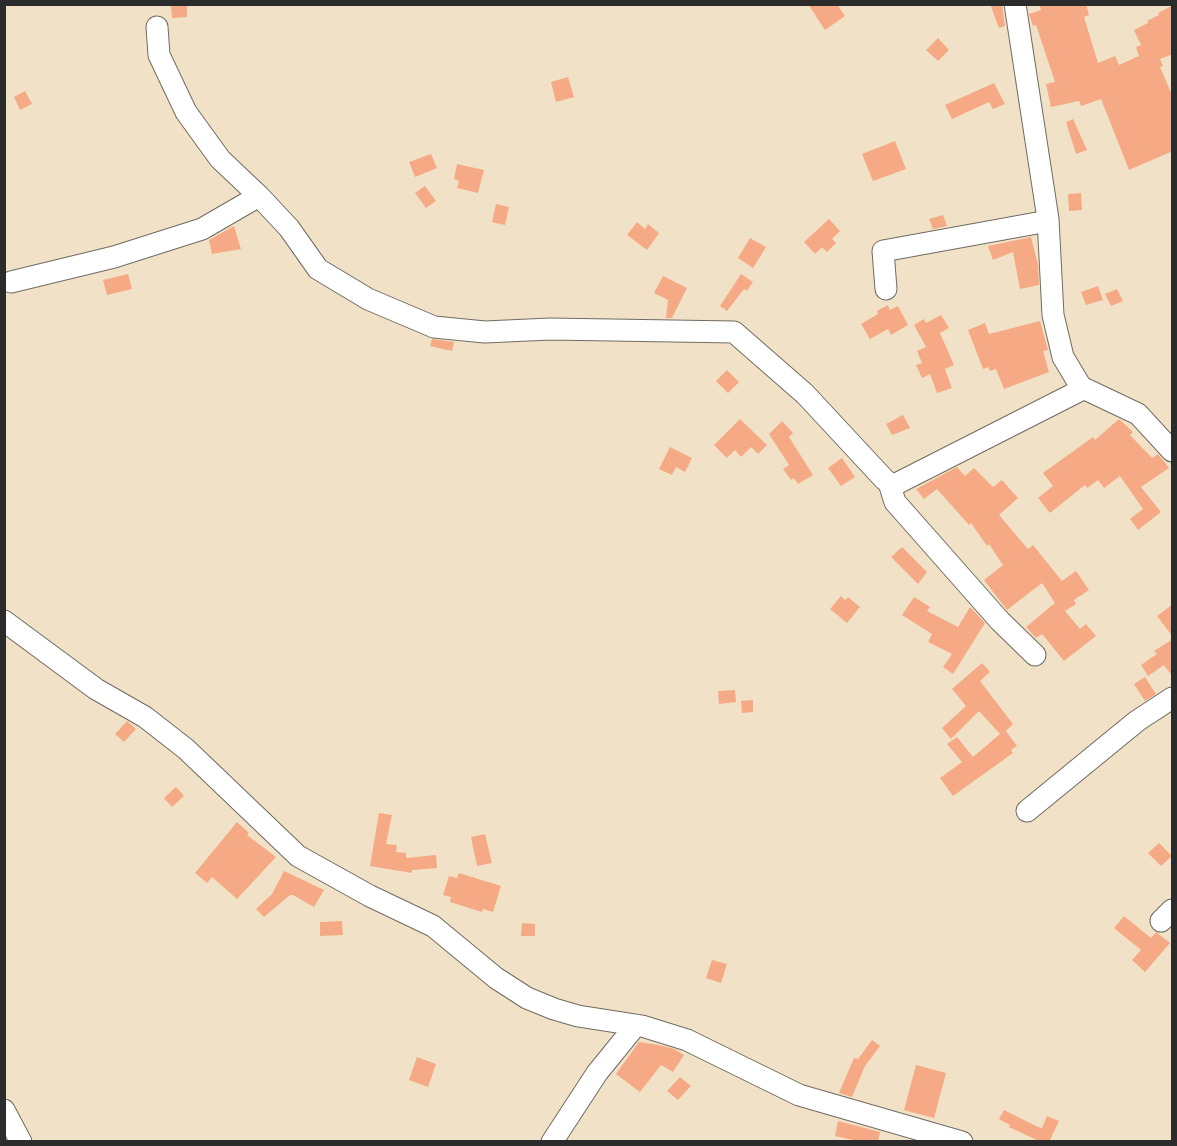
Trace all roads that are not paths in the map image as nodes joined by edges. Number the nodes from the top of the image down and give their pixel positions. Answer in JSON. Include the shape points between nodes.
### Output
{"nodes":[{"id":1,"x":1015,"y":4,"type":"edge"},
{"id":2,"x":157,"y":27,"type":"dead end"},
{"id":3,"x":259,"y":196,"type":"junction"},
{"id":4,"x":1048,"y":222,"type":"junction"},
{"id":5,"x":11,"y":282,"type":"dead end"},
{"id":6,"x":886,"y":289,"type":"dead end"},
{"id":7,"x":1083,"y":388,"type":"junction"},
{"id":8,"x":1173,"y":451,"type":"edge"},
{"id":9,"x":888,"y":483,"type":"junction"},
{"id":10,"x":4,"y":621,"type":"edge"},
{"id":11,"x":1035,"y":655,"type":"dead end"},
{"id":12,"x":1173,"y":698,"type":"edge"},
{"id":13,"x":1027,"y":811,"type":"dead end"},
{"id":14,"x":636,"y":1025,"type":"junction"},
{"id":15,"x":4,"y":1110,"type":"edge"},
{"id":16,"x":21,"y":1142,"type":"edge"},
{"id":17,"x":552,"y":1142,"type":"edge"},
{"id":18,"x":962,"y":1142,"type":"edge"}],
"edges":[{"from":1,"to":4,"type":"street"},
{"from":2,"to":3,"type":"street","via":[[159,55],[186,112],[220,159]]},
{"from":3,"to":5,"type":"street","via":[[202,229],[114,257]]},
{"from":3,"to":9,"type":"street","via":[[289,228],[318,269],[368,299],[435,327],[485,332],[734,332],[805,394]]},
{"from":4,"to":6,"type":"street","via":[[883,251]]},
{"from":4,"to":7,"type":"street","via":[[1053,315],[1063,357]]},
{"from":7,"to":8,"type":"street","via":[[1138,414]]},
{"from":7,"to":9,"type":"street","via":[[894,485]]},
{"from":9,"to":11,"type":"street","via":[[895,502]]},
{"from":10,"to":14,"type":"street","via":[[186,749],[298,856],[433,926],[527,998],[579,1016]]},
{"from":12,"to":13,"type":"street","via":[[1137,721]]},
{"from":14,"to":17,"type":"street","via":[[597,1073]]},
{"from":14,"to":18,"type":"street","via":[[687,1040],[799,1095]]},
{"from":15,"to":16,"type":"street"}]}
